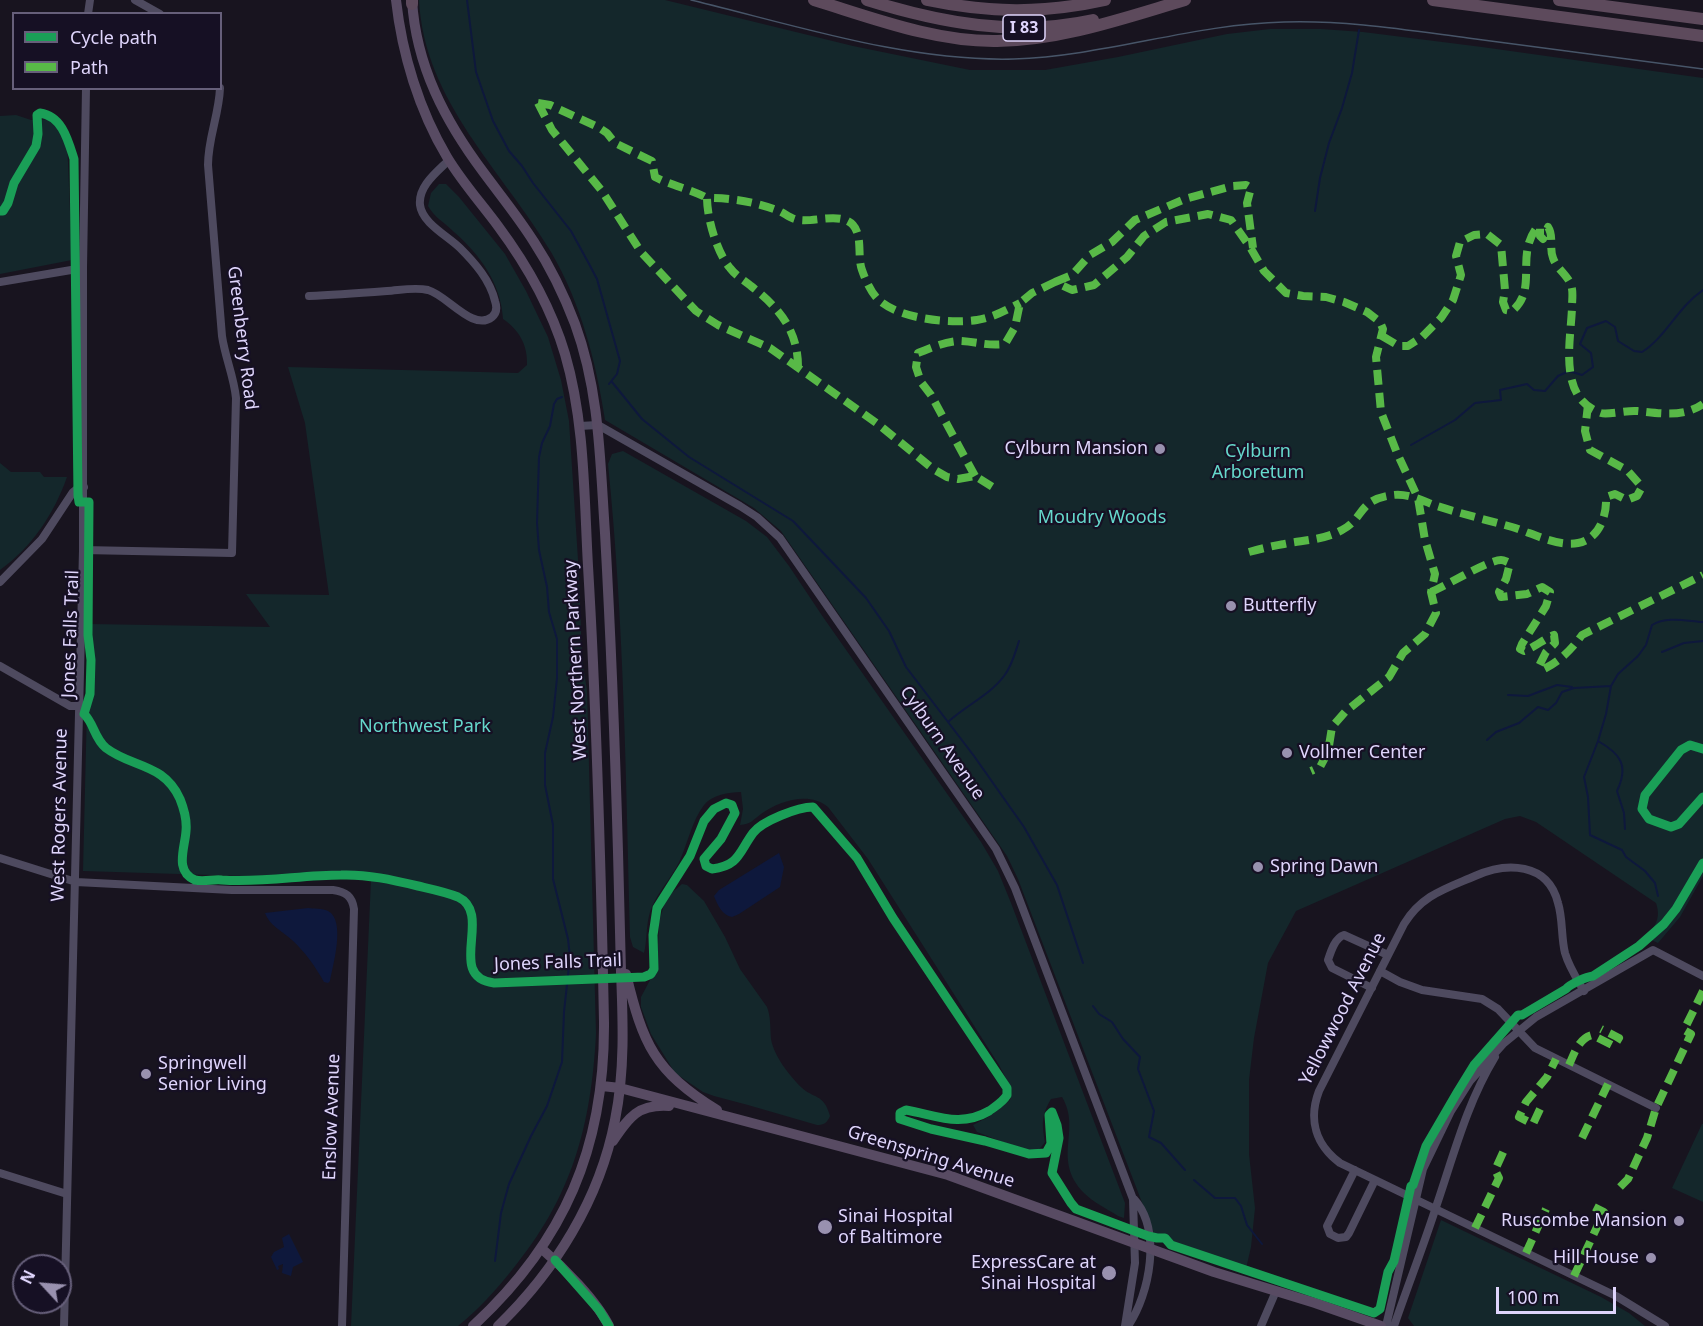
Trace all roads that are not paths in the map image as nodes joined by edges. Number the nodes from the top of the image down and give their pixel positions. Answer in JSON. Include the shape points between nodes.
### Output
{"nodes":[{"id":1,"x":135,"y":0,"type":"edge"},
{"id":2,"x":395,"y":0,"type":"edge"},
{"id":3,"x":814,"y":0,"type":"edge"},
{"id":4,"x":867,"y":0,"type":"edge"},
{"id":5,"x":927,"y":0,"type":"edge"},
{"id":6,"x":1105,"y":0,"type":"edge"},
{"id":7,"x":1183,"y":0,"type":"edge"},
{"id":8,"x":1433,"y":0,"type":"edge"},
{"id":9,"x":1559,"y":0,"type":"edge"},
{"id":10,"x":412,"y":1,"type":"edge"},
{"id":11,"x":156,"y":12,"type":"edge"},
{"id":12,"x":1703,"y":19,"type":"edge"},
{"id":13,"x":1703,"y":36,"type":"edge"},
{"id":14,"x":86,"y":90,"type":"edge"},
{"id":15,"x":220,"y":90,"type":"edge"},
{"id":16,"x":449,"y":160,"type":"junction"},
{"id":17,"x":82,"y":268,"type":"junction"},
{"id":18,"x":0,"y":282,"type":"edge"},
{"id":19,"x":309,"y":296,"type":"dead end"},
{"id":20,"x":598,"y":425,"type":"junction"},
{"id":21,"x":579,"y":426,"type":"junction"},
{"id":22,"x":84,"y":487,"type":"junction"},
{"id":23,"x":83,"y":550,"type":"junction"},
{"id":24,"x":0,"y":582,"type":"edge"},
{"id":25,"x":0,"y":666,"type":"edge"},
{"id":26,"x":79,"y":706,"type":"junction"},
{"id":27,"x":0,"y":858,"type":"edge"},
{"id":28,"x":76,"y":882,"type":"junction"},
{"id":29,"x":621,"y":953,"type":"junction"},
{"id":30,"x":1388,"y":955,"type":"junction"},
{"id":31,"x":1380,"y":971,"type":"junction"},
{"id":32,"x":1703,"y":975,"type":"edge"},
{"id":33,"x":1372,"y":988,"type":"junction"},
{"id":34,"x":1584,"y":991,"type":"junction"},
{"id":35,"x":1519,"y":1030,"type":"junction"},
{"id":36,"x":1503,"y":1044,"type":"junction"},
{"id":37,"x":602,"y":1086,"type":"junction"},
{"id":38,"x":620,"y":1088,"type":"junction"},
{"id":39,"x":692,"y":1107,"type":"junction"},
{"id":40,"x":1656,"y":1108,"type":"dead end"},
{"id":41,"x":728,"y":1116,"type":"junction"},
{"id":42,"x":608,"y":1149,"type":"junction"},
{"id":43,"x":1355,"y":1170,"type":"junction"},
{"id":44,"x":0,"y":1173,"type":"edge"},
{"id":45,"x":1375,"y":1180,"type":"junction"},
{"id":46,"x":67,"y":1194,"type":"junction"},
{"id":47,"x":1134,"y":1199,"type":"junction"},
{"id":48,"x":1415,"y":1199,"type":"junction"},
{"id":49,"x":1436,"y":1209,"type":"junction"},
{"id":50,"x":1136,"y":1244,"type":"junction"},
{"id":51,"x":541,"y":1248,"type":"junction"},
{"id":52,"x":1150,"y":1249,"type":"junction"},
{"id":53,"x":555,"y":1260,"type":"junction"},
{"id":54,"x":1276,"y":1291,"type":"junction"},
{"id":55,"x":64,"y":1326,"type":"edge"},
{"id":56,"x":342,"y":1326,"type":"edge"},
{"id":57,"x":473,"y":1326,"type":"edge"},
{"id":58,"x":498,"y":1326,"type":"edge"},
{"id":59,"x":609,"y":1326,"type":"edge"},
{"id":60,"x":1127,"y":1326,"type":"edge"},
{"id":61,"x":1261,"y":1326,"type":"edge"},
{"id":62,"x":1381,"y":1326,"type":"edge"},
{"id":63,"x":1386,"y":1326,"type":"edge"},
{"id":64,"x":1394,"y":1326,"type":"edge"},
{"id":65,"x":1665,"y":1326,"type":"edge"}],
"edges":[{"from":1,"to":11,"type":"street"},
{"from":2,"to":16,"type":"main road","name":"West Northern Parkway","via":[[416,88]]},
{"from":3,"to":7,"type":"highway","via":[[913,29],[995,41],[1088,29]]},
{"from":4,"to":7,"type":"highway","number":"I 83","via":[[924,17],[997,28],[1054,26]]},
{"from":5,"to":6,"type":"highway","number":"I 83","via":[[1026,12]]},
{"from":8,"to":13,"type":"highway"},
{"from":9,"to":12,"type":"highway"},
{"from":10,"to":20,"type":"main road","name":"West Northern Parkway","via":[[414,31],[422,59],[446,116],[533,240],[558,283],[583,349]]},
{"from":14,"to":17,"type":"street","name":"West Rogers Avenue"},
{"from":15,"to":23,"type":"street","name":"Greenberry Road","via":[[208,165],[222,336],[236,398],[232,553]]},
{"from":16,"to":19,"type":"street","via":[[427,182],[420,204],[426,218],[461,249],[488,282],[497,305],[493,316],[475,320],[435,292],[418,288]]},
{"from":16,"to":21,"type":"main road","name":"West Northern Parkway","via":[[540,292],[565,352]]},
{"from":17,"to":18,"type":"street"},
{"from":17,"to":22,"type":"street","name":"West Rogers Avenue"},
{"from":20,"to":21,"type":"street"},
{"from":20,"to":29,"type":"main road","name":"West Northern Parkway","via":[[613,676]]},
{"from":20,"to":47,"type":"street","name":"Cylburn Avenue","via":[[740,506],[780,538],[976,821],[1005,865]]},
{"from":21,"to":37,"type":"main road","name":"West Northern Parkway","via":[[596,705],[604,1022]]},
{"from":22,"to":23,"type":"street","name":"West Rogers Avenue"},
{"from":22,"to":24,"type":"street","via":[[73,492],[42,539]]},
{"from":23,"to":26,"type":"street","name":"West Rogers Avenue"},
{"from":25,"to":26,"type":"street","via":[[70,706]]},
{"from":26,"to":28,"type":"street","name":"West Rogers Avenue"},
{"from":27,"to":28,"type":"street"},
{"from":28,"to":46,"type":"street","name":"West Rogers Avenue"},
{"from":28,"to":56,"type":"street","name":"Enslow Avenue","via":[[232,890],[333,890],[350,897],[354,909]]},
{"from":29,"to":38,"type":"main road","name":"West Northern Parkway"},
{"from":29,"to":41,"type":"main road","via":[[639,1025],[656,1057],[686,1089]]},
{"from":30,"to":31,"type":"street","name":"Yellowwood Avenue"},
{"from":30,"to":33,"type":"street","via":[[1344,935],[1333,948],[1330,966]]},
{"from":30,"to":34,"type":"street","name":"Yellowwood Avenue","via":[[1410,914],[1423,900],[1483,872],[1515,866],[1540,876],[1552,888],[1559,905],[1566,956]]},
{"from":31,"to":33,"type":"street","name":"Yellowwood Avenue"},
{"from":31,"to":35,"type":"street","via":[[1422,990],[1482,999]]},
{"from":32,"to":34,"type":"street","via":[[1653,950]]},
{"from":33,"to":43,"type":"street","name":"Yellowwood Avenue","via":[[1319,1091],[1314,1111],[1316,1131],[1324,1149]]},
{"from":34,"to":35,"type":"street"},
{"from":35,"to":36,"type":"street"},
{"from":35,"to":40,"type":"street","via":[[1541,1051]]},
{"from":36,"to":48,"type":"street","via":[[1470,1080],[1450,1111],[1427,1159]]},
{"from":36,"to":49,"type":"street","via":[[1472,1102]]},
{"from":37,"to":38,"type":"main road","name":"Greenspring Avenue"},
{"from":37,"to":51,"type":"main road","name":"West Northern Parkway","via":[[591,1144],[580,1174]]},
{"from":38,"to":39,"type":"main road","name":"Greenspring Avenue"},
{"from":38,"to":42,"type":"main road","name":"West Northern Parkway"},
{"from":39,"to":41,"type":"main road","name":"Greenspring Avenue"},
{"from":39,"to":42,"type":"main road","via":[[658,1105],[638,1112],[625,1123]]},
{"from":41,"to":50,"type":"main road","name":"Greenspring Avenue","via":[[948,1175]]},
{"from":42,"to":53,"type":"main road","name":"West Northern Parkway","via":[[586,1206]]},
{"from":43,"to":45,"type":"street","name":"Yellowwood Avenue"},
{"from":43,"to":45,"type":"street","via":[[1327,1226],[1330,1234],[1346,1237]]},
{"from":44,"to":46,"type":"street"},
{"from":45,"to":48,"type":"street","name":"Yellowwood Avenue"},
{"from":46,"to":55,"type":"street","name":"West Rogers Avenue"},
{"from":47,"to":50,"type":"street","name":"Cylburn Avenue"},
{"from":47,"to":52,"type":"street","name":"Cylburn Avenue","via":[[1144,1213]]},
{"from":48,"to":49,"type":"street","name":"Yellowwood Avenue"},
{"from":48,"to":63,"type":"street"},
{"from":49,"to":64,"type":"street"},
{"from":49,"to":65,"type":"street","name":"Yellowwood Avenue","via":[[1616,1296]]},
{"from":50,"to":52,"type":"main road","name":"Greenspring Avenue"},
{"from":50,"to":60,"type":"street","name":"Cylburn Avenue"},
{"from":51,"to":53,"type":"main road"},
{"from":51,"to":57,"type":"main road","name":"West Northern Parkway","via":[[501,1299]]},
{"from":52,"to":54,"type":"main road","name":"Greenspring Avenue"},
{"from":52,"to":60,"type":"street","name":"Cylburn Avenue","via":[[1146,1285]]},
{"from":53,"to":58,"type":"main road","name":"West Northern Parkway"},
{"from":53,"to":59,"type":"main road"},
{"from":54,"to":61,"type":"street"},
{"from":54,"to":62,"type":"main road","name":"Greenspring Avenue"}]}
